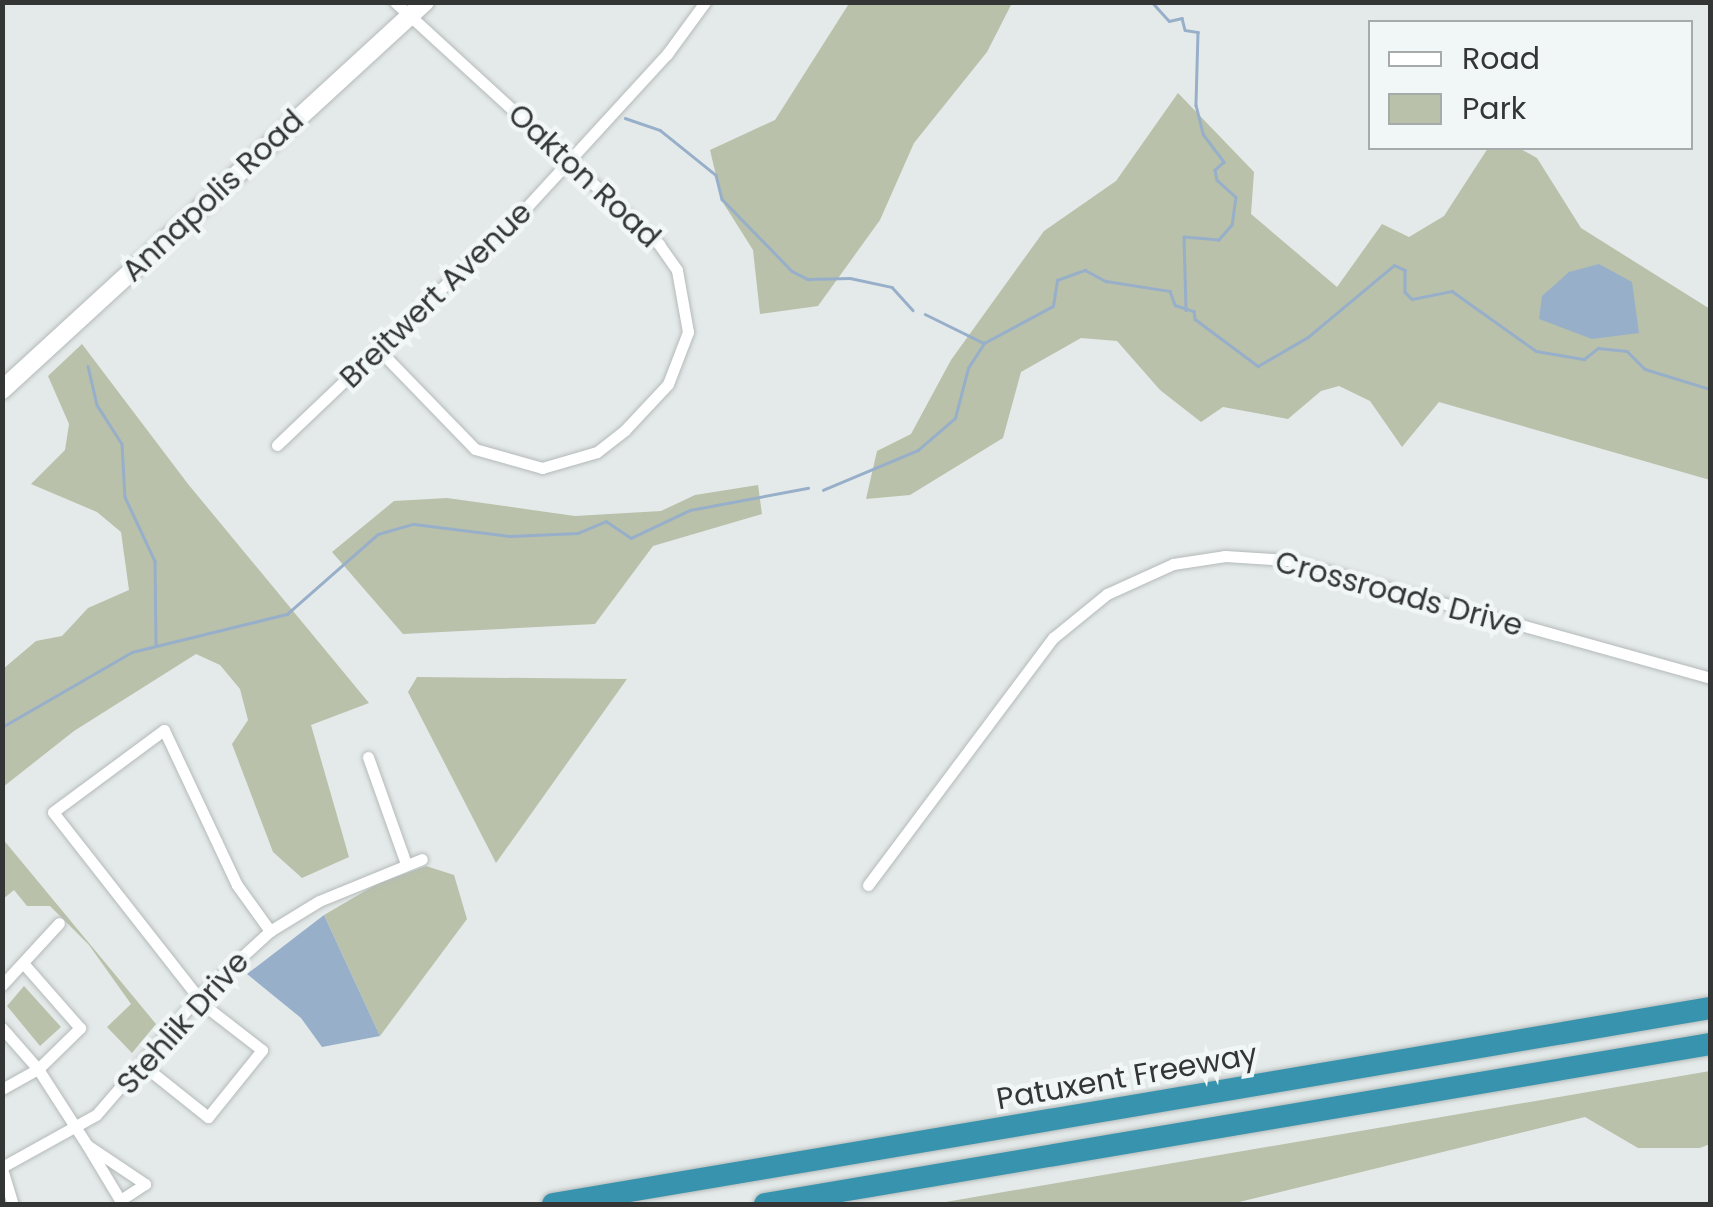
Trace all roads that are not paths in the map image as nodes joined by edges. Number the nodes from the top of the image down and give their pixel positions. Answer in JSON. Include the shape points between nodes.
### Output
{"nodes":[{"id":1,"x":395,"y":2,"type":"edge"},
{"id":2,"x":424,"y":2,"type":"edge"},
{"id":3,"x":705,"y":2,"type":"edge"},
{"id":4,"x":410,"y":16,"type":"junction"},
{"id":5,"x":570,"y":162,"type":"junction"},
{"id":6,"x":380,"y":351,"type":"junction"},
{"id":7,"x":2,"y":390,"type":"edge"},
{"id":8,"x":277,"y":445,"type":"dead end"},
{"id":9,"x":1710,"y":678,"type":"edge"},
{"id":10,"x":368,"y":757,"type":"dead end"},
{"id":11,"x":422,"y":860,"type":"dead end"},
{"id":12,"x":406,"y":864,"type":"junction"},
{"id":13,"x":868,"y":884,"type":"dead end"},
{"id":14,"x":59,"y":923,"type":"dead end"},
{"id":15,"x":270,"y":931,"type":"junction"},
{"id":16,"x":23,"y":963,"type":"junction"},
{"id":17,"x":2,"y":985,"type":"edge"},
{"id":18,"x":198,"y":997,"type":"junction"},
{"id":19,"x":1710,"y":1008,"type":"edge"},
{"id":20,"x":2,"y":1028,"type":"edge"},
{"id":21,"x":1710,"y":1044,"type":"edge"},
{"id":22,"x":144,"y":1066,"type":"junction"},
{"id":23,"x":38,"y":1068,"type":"junction"},
{"id":24,"x":2,"y":1089,"type":"edge"},
{"id":25,"x":78,"y":1128,"type":"junction"},
{"id":26,"x":88,"y":1145,"type":"junction"},
{"id":27,"x":2,"y":1168,"type":"edge"},
{"id":28,"x":13,"y":1204,"type":"edge"},
{"id":29,"x":553,"y":1204,"type":"edge"},
{"id":30,"x":765,"y":1204,"type":"edge"}],
"edges":[{"from":1,"to":4,"type":"street","name":"Oakton Road"},
{"from":2,"to":4,"type":"main road","name":"Annapolis Road"},
{"from":3,"to":5,"type":"street","name":"Breitwert Avenue"},
{"from":4,"to":5,"type":"street","name":"Oakton Road"},
{"from":4,"to":7,"type":"main road","name":"Annapolis Road"},
{"from":5,"to":6,"type":"street","name":"Breitwert Avenue"},
{"from":5,"to":6,"type":"street","name":"Oakton Road","via":[[659,244],[686,298],[681,358],[668,384],[624,430],[597,452],[559,466],[496,460],[458,436]]},
{"from":6,"to":8,"type":"street","name":"Breitwert Avenue"},
{"from":9,"to":13,"type":"street","name":"Crossroads Drive","via":[[1288,560],[1225,556],[1173,564],[1107,594],[1053,638]]},
{"from":10,"to":12,"type":"street"},
{"from":11,"to":12,"type":"street","name":"Stehlik Drive"},
{"from":12,"to":15,"type":"street","name":"Stehlik Drive","via":[[319,901]]},
{"from":14,"to":16,"type":"street"},
{"from":15,"to":18,"type":"street","name":"Stehlik Drive"},
{"from":15,"to":18,"type":"street","via":[[238,886],[164,730],[53,812]]},
{"from":16,"to":17,"type":"street"},
{"from":16,"to":23,"type":"street","via":[[80,1028]]},
{"from":18,"to":22,"type":"street","name":"Stehlik Drive"},
{"from":18,"to":22,"type":"street","via":[[262,1050],[208,1117]]},
{"from":19,"to":29,"type":"highway","name":"Patuxent Freeway"},
{"from":20,"to":23,"type":"street"},
{"from":21,"to":30,"type":"highway"},
{"from":22,"to":25,"type":"street","name":"Stehlik Drive"},
{"from":23,"to":24,"type":"street"},
{"from":23,"to":25,"type":"street"},
{"from":25,"to":26,"type":"street"},
{"from":25,"to":27,"type":"street","name":"Stehlik Drive"},
{"from":26,"to":26,"type":"street","via":[[99,1151],[145,1184],[120,1200]]},
{"from":27,"to":28,"type":"street"}]}
